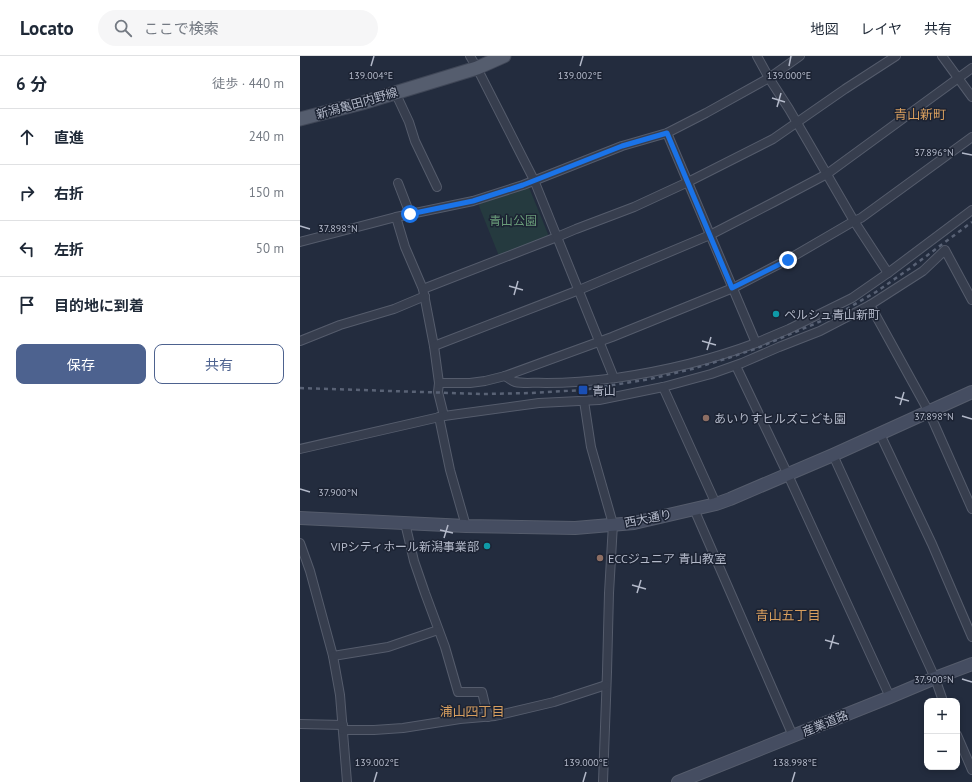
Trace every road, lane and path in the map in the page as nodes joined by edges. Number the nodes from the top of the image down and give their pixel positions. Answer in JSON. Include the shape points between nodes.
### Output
{"nodes":[{"id":1,"x":470,"y":56,"type":"edge"},
{"id":2,"x":504,"y":56,"type":"edge"},
{"id":3,"x":757,"y":56,"type":"edge"},
{"id":4,"x":800,"y":56,"type":"edge"},
{"id":5,"x":896,"y":56,"type":"edge"},
{"id":6,"x":942,"y":56,"type":"edge"},
{"id":7,"x":477,"y":68,"type":"junction"},
{"id":8,"x":972,"y":68,"type":"edge"},
{"id":9,"x":769,"y":78,"type":"junction"},
{"id":10,"x":958,"y":78,"type":"junction"},
{"id":11,"x":395,"y":92,"type":"junction"},
{"id":12,"x":972,"y":97,"type":"edge"},
{"id":13,"x":300,"y":119,"type":"edge"},
{"id":14,"x":797,"y":123,"type":"junction"},
{"id":15,"x":667,"y":133,"type":"junction"},
{"id":16,"x":972,"y":137,"type":"edge"},
{"id":17,"x":827,"y":174,"type":"junction"},
{"id":18,"x":534,"y":180,"type":"junction"},
{"id":19,"x":688,"y":182,"type":"junction"},
{"id":20,"x":398,"y":183,"type":"dead end"},
{"id":21,"x":437,"y":187,"type":"dead end"},
{"id":22,"x":972,"y":210,"type":"edge"},
{"id":23,"x":410,"y":214,"type":"junction"},
{"id":24,"x":396,"y":217,"type":"junction"},
{"id":25,"x":854,"y":221,"type":"junction"},
{"id":26,"x":710,"y":235,"type":"junction"},
{"id":27,"x":557,"y":237,"type":"junction"},
{"id":28,"x":300,"y":242,"type":"edge"},
{"id":29,"x":888,"y":273,"type":"junction"},
{"id":30,"x":732,"y":288,"type":"junction"},
{"id":31,"x":579,"y":290,"type":"junction"},
{"id":32,"x":424,"y":293,"type":"junction"},
{"id":33,"x":972,"y":300,"type":"edge"},
{"id":34,"x":870,"y":305,"type":"junction"},
{"id":35,"x":300,"y":341,"type":"edge"},
{"id":36,"x":599,"y":342,"type":"junction"},
{"id":37,"x":756,"y":343,"type":"junction"},
{"id":38,"x":434,"y":346,"type":"junction"},
{"id":39,"x":736,"y":366,"type":"junction"},
{"id":40,"x":505,"y":376,"type":"junction"},
{"id":41,"x":614,"y":378,"type":"junction"},
{"id":42,"x":439,"y":383,"type":"junction"},
{"id":43,"x":663,"y":387,"type":"junction"},
{"id":44,"x":972,"y":392,"type":"edge"},
{"id":45,"x":584,"y":401,"type":"junction"},
{"id":46,"x":929,"y":412,"type":"junction"},
{"id":47,"x":442,"y":416,"type":"junction"},
{"id":48,"x":880,"y":434,"type":"junction"},
{"id":49,"x":300,"y":449,"type":"edge"},
{"id":50,"x":834,"y":455,"type":"junction"},
{"id":51,"x":788,"y":475,"type":"junction"},
{"id":52,"x":716,"y":504,"type":"junction"},
{"id":53,"x":694,"y":509,"type":"junction"},
{"id":54,"x":972,"y":509,"type":"edge"},
{"id":55,"x":300,"y":518,"type":"edge"},
{"id":56,"x":405,"y":523,"type":"junction"},
{"id":57,"x":613,"y":524,"type":"junction"},
{"id":58,"x":466,"y":526,"type":"junction"},
{"id":59,"x":300,"y":543,"type":"edge"},
{"id":60,"x":438,"y":630,"type":"junction"},
{"id":61,"x":972,"y":637,"type":"edge"},
{"id":62,"x":333,"y":656,"type":"junction"},
{"id":63,"x":972,"y":664,"type":"edge"},
{"id":64,"x":935,"y":678,"type":"junction"},
{"id":65,"x":606,"y":685,"type":"junction"},
{"id":66,"x":890,"y":697,"type":"junction"},
{"id":67,"x":942,"y":698,"type":"edge"},
{"id":68,"x":488,"y":717,"type":"junction"},
{"id":69,"x":300,"y":724,"type":"edge"},
{"id":70,"x":343,"y":727,"type":"junction"},
{"id":71,"x":793,"y":736,"type":"junction"},
{"id":72,"x":960,"y":742,"type":"edge"},
{"id":73,"x":972,"y":770,"type":"edge"},
{"id":74,"x":347,"y":782,"type":"edge"},
{"id":75,"x":603,"y":782,"type":"edge"},
{"id":76,"x":678,"y":782,"type":"edge"}],
"edges":[{"from":1,"to":7,"type":"street"},
{"from":2,"to":7,"type":"main road","name":"新潟亀田内野線"},
{"from":3,"to":9,"type":"street"},
{"from":4,"to":9,"type":"street"},
{"from":5,"to":14,"type":"street"},
{"from":6,"to":10,"type":"street"},
{"from":7,"to":11,"type":"main road","name":"新潟亀田内野線"},
{"from":7,"to":18,"type":"street"},
{"from":8,"to":10,"type":"street"},
{"from":9,"to":14,"type":"street"},
{"from":9,"to":15,"type":"street"},
{"from":10,"to":12,"type":"street"},
{"from":10,"to":17,"type":"street"},
{"from":11,"to":13,"type":"main road","name":"新潟亀田内野線"},
{"from":11,"to":21,"type":"street"},
{"from":14,"to":17,"type":"street"},
{"from":14,"to":19,"type":"street","via":[[773,139]]},
{"from":15,"to":18,"type":"street","via":[[622,146]]},
{"from":15,"to":19,"type":"street"},
{"from":16,"to":25,"type":"street"},
{"from":17,"to":25,"type":"street"},
{"from":17,"to":26,"type":"street"},
{"from":18,"to":23,"type":"street","via":[[473,201]]},
{"from":18,"to":27,"type":"street"},
{"from":19,"to":26,"type":"street"},
{"from":19,"to":27,"type":"street","via":[[634,207]]},
{"from":20,"to":23,"type":"street"},
{"from":22,"to":29,"type":"street"},
{"from":23,"to":24,"type":"street"},
{"from":24,"to":28,"type":"street"},
{"from":24,"to":32,"type":"street"},
{"from":25,"to":29,"type":"street"},
{"from":25,"to":30,"type":"street","via":[[788,260]]},
{"from":26,"to":30,"type":"street"},
{"from":26,"to":31,"type":"street"},
{"from":27,"to":31,"type":"street"},
{"from":27,"to":32,"type":"street"},
{"from":29,"to":37,"type":"street","via":[[852,298]]},
{"from":30,"to":36,"type":"street"},
{"from":30,"to":37,"type":"street"},
{"from":31,"to":36,"type":"street"},
{"from":31,"to":38,"type":"street"},
{"from":32,"to":35,"type":"street","via":[[394,309],[340,325]]},
{"from":32,"to":38,"type":"street"},
{"from":33,"to":34,"type":"street","via":[[945,250],[923,271]]},
{"from":34,"to":39,"type":"street","via":[[820,331]]},
{"from":34,"to":46,"type":"street"},
{"from":36,"to":40,"type":"street"},
{"from":36,"to":41,"type":"street"},
{"from":37,"to":41,"type":"street","via":[[686,365]]},
{"from":38,"to":42,"type":"street"},
{"from":39,"to":43,"type":"street"},
{"from":39,"to":51,"type":"street"},
{"from":40,"to":41,"type":"street","via":[[514,382],[554,383]]},
{"from":40,"to":42,"type":"street","via":[[470,383]]},
{"from":42,"to":47,"type":"street"},
{"from":43,"to":45,"type":"street"},
{"from":43,"to":52,"type":"street"},
{"from":44,"to":46,"type":"street","name":"西大通り"},
{"from":45,"to":47,"type":"street","via":[[539,403]]},
{"from":45,"to":57,"type":"street","via":[[591,447]]},
{"from":46,"to":48,"type":"street","name":"西大通り"},
{"from":46,"to":54,"type":"street"},
{"from":47,"to":49,"type":"street"},
{"from":47,"to":58,"type":"street","via":[[450,470]]},
{"from":48,"to":50,"type":"street","name":"西大通り"},
{"from":48,"to":61,"type":"street"},
{"from":50,"to":51,"type":"street","name":"西大通り"},
{"from":50,"to":64,"type":"street"},
{"from":51,"to":52,"type":"street","name":"西大通り"},
{"from":51,"to":66,"type":"street"},
{"from":52,"to":53,"type":"street","name":"西大通り"},
{"from":53,"to":57,"type":"street","name":"西大通り"},
{"from":53,"to":71,"type":"street"},
{"from":55,"to":56,"type":"street","name":"西大通り"},
{"from":56,"to":58,"type":"street","name":"西大通り"},
{"from":56,"to":60,"type":"street","via":[[414,561]]},
{"from":57,"to":58,"type":"street","name":"西大通り","via":[[575,528]]},
{"from":57,"to":65,"type":"street"},
{"from":59,"to":62,"type":"street"},
{"from":60,"to":62,"type":"street","via":[[388,647]]},
{"from":60,"to":68,"type":"street","via":[[458,692],[482,692]]},
{"from":62,"to":70,"type":"street"},
{"from":63,"to":64,"type":"street","name":"産業道路"},
{"from":64,"to":66,"type":"street","name":"産業道路"},
{"from":64,"to":67,"type":"street"},
{"from":65,"to":68,"type":"street","via":[[541,705]]},
{"from":65,"to":75,"type":"street"},
{"from":66,"to":71,"type":"street","name":"産業道路"},
{"from":68,"to":70,"type":"street","via":[[460,718],[403,728],[374,730]]},
{"from":69,"to":70,"type":"street"},
{"from":70,"to":74,"type":"street"},
{"from":71,"to":76,"type":"street","name":"産業道路"},
{"from":72,"to":73,"type":"street"}]}
